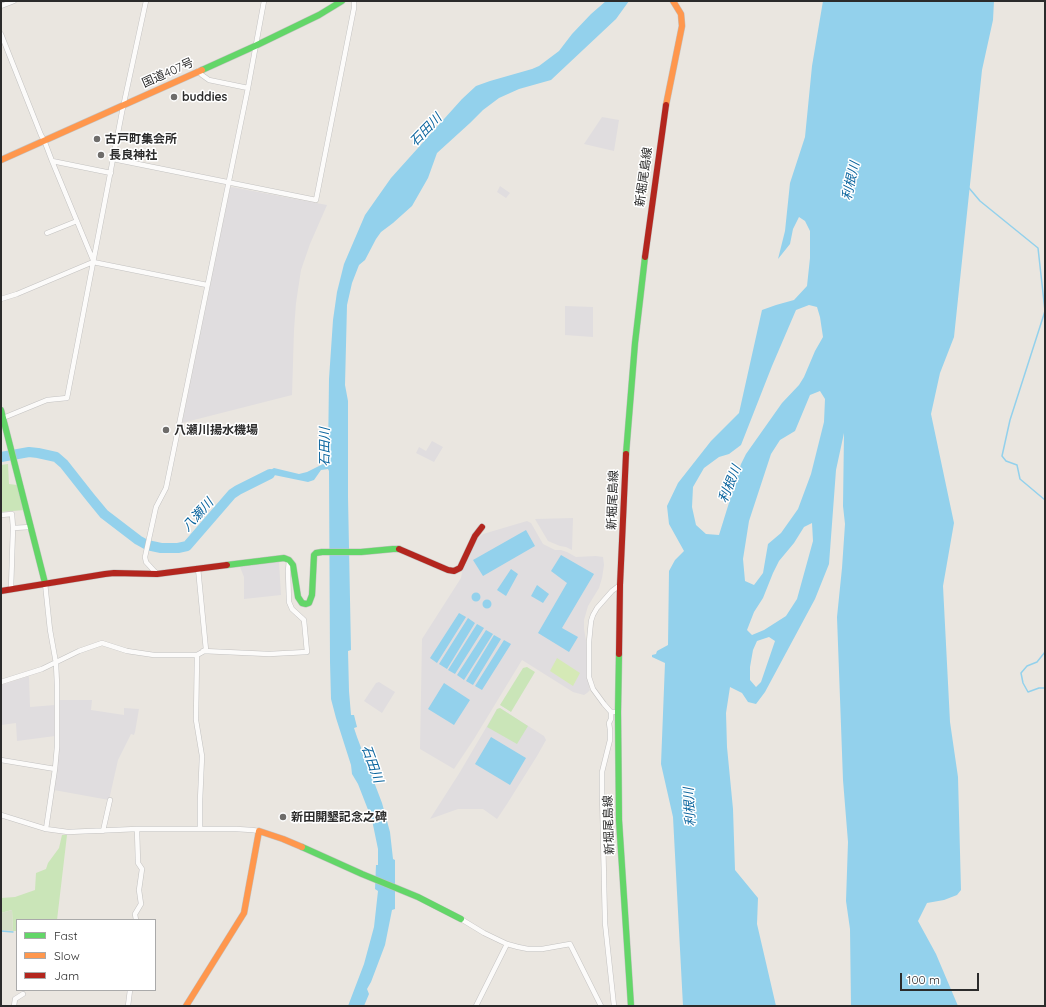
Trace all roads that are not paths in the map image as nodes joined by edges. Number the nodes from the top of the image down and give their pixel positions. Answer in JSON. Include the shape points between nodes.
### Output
{"nodes":[{"id":1,"x":14,"y":1,"type":"edge"},
{"id":2,"x":146,"y":1,"type":"edge"},
{"id":3,"x":264,"y":1,"type":"edge"},
{"id":4,"x":342,"y":1,"type":"edge"},
{"id":5,"x":354,"y":1,"type":"edge"},
{"id":6,"x":673,"y":1,"type":"edge"},
{"id":7,"x":1,"y":6,"type":"edge"},
{"id":8,"x":1,"y":34,"type":"edge"},
{"id":9,"x":256,"y":46,"type":"junction"},
{"id":10,"x":198,"y":71,"type":"junction"},
{"id":11,"x":248,"y":88,"type":"junction"},
{"id":12,"x":125,"y":104,"type":"junction"},
{"id":13,"x":44,"y":140,"type":"junction"},
{"id":14,"x":113,"y":159,"type":"junction"},
{"id":15,"x":1,"y":160,"type":"edge"},
{"id":16,"x":52,"y":161,"type":"junction"},
{"id":17,"x":111,"y":173,"type":"junction"},
{"id":18,"x":228,"y":182,"type":"junction"},
{"id":19,"x":77,"y":221,"type":"junction"},
{"id":20,"x":47,"y":233,"type":"dead end"},
{"id":21,"x":93,"y":262,"type":"junction"},
{"id":22,"x":207,"y":285,"type":"junction"},
{"id":23,"x":1,"y":299,"type":"edge"},
{"id":24,"x":1,"y":410,"type":"edge"},
{"id":25,"x":3,"y":418,"type":"junction"},
{"id":26,"x":1,"y":515,"type":"edge"},
{"id":27,"x":31,"y":527,"type":"junction"},
{"id":28,"x":482,"y":527,"type":"dead end"},
{"id":29,"x":13,"y":528,"type":"junction"},
{"id":30,"x":289,"y":560,"type":"junction"},
{"id":31,"x":198,"y":568,"type":"junction"},
{"id":32,"x":157,"y":574,"type":"junction"},
{"id":33,"x":45,"y":583,"type":"junction"},
{"id":34,"x":620,"y":585,"type":"junction"},
{"id":35,"x":11,"y":588,"type":"junction"},
{"id":36,"x":1,"y":592,"type":"edge"},
{"id":37,"x":203,"y":651,"type":"junction"},
{"id":38,"x":197,"y":656,"type":"junction"},
{"id":39,"x":56,"y":663,"type":"junction"},
{"id":40,"x":1,"y":682,"type":"edge"},
{"id":41,"x":615,"y":712,"type":"junction"},
{"id":42,"x":1,"y":760,"type":"edge"},
{"id":43,"x":55,"y":769,"type":"junction"},
{"id":44,"x":110,"y":800,"type":"dead end"},
{"id":45,"x":1,"y":815,"type":"edge"},
{"id":46,"x":46,"y":829,"type":"junction"},
{"id":47,"x":137,"y":829,"type":"junction"},
{"id":48,"x":200,"y":829,"type":"junction"},
{"id":49,"x":103,"y":831,"type":"junction"},
{"id":50,"x":259,"y":831,"type":"junction"},
{"id":51,"x":136,"y":919,"type":"edge"},
{"id":52,"x":461,"y":919,"type":"joint"},
{"id":53,"x":507,"y":944,"type":"junction"},
{"id":54,"x":130,"y":991,"type":"edge"},
{"id":55,"x":23,"y":994,"type":"dead end"},
{"id":56,"x":14,"y":1006,"type":"edge"},
{"id":57,"x":128,"y":1006,"type":"edge"},
{"id":58,"x":186,"y":1006,"type":"edge"},
{"id":59,"x":476,"y":1006,"type":"edge"},
{"id":60,"x":601,"y":1006,"type":"edge"},
{"id":61,"x":614,"y":1006,"type":"edge"},
{"id":62,"x":631,"y":1006,"type":"edge"}],
"edges":[{"from":1,"to":7,"type":"street"},
{"from":2,"to":12,"type":"street"},
{"from":3,"to":9,"type":"street"},
{"from":4,"to":9,"type":"main road","name":"国道407号"},
{"from":5,"to":18,"type":"street","via":[[316,200]]},
{"from":6,"to":34,"type":"main road","name":"新堀尾島線","via":[[682,21],[655,178],[635,343],[625,466]]},
{"from":8,"to":13,"type":"street"},
{"from":9,"to":10,"type":"main road","name":"国道407号"},
{"from":9,"to":11,"type":"street"},
{"from":10,"to":11,"type":"street","via":[[209,80]]},
{"from":10,"to":12,"type":"main road","name":"国道407号"},
{"from":11,"to":18,"type":"street"},
{"from":12,"to":13,"type":"main road","name":"国道407号"},
{"from":12,"to":14,"type":"street"},
{"from":13,"to":15,"type":"main road","name":"国道407号"},
{"from":13,"to":16,"type":"street"},
{"from":14,"to":17,"type":"street"},
{"from":14,"to":18,"type":"street"},
{"from":16,"to":17,"type":"street"},
{"from":16,"to":19,"type":"street"},
{"from":17,"to":21,"type":"street"},
{"from":18,"to":22,"type":"street"},
{"from":19,"to":20,"type":"street"},
{"from":19,"to":21,"type":"street"},
{"from":21,"to":22,"type":"street"},
{"from":21,"to":23,"type":"street"},
{"from":21,"to":25,"type":"street","via":[[67,398],[47,400]]},
{"from":22,"to":32,"type":"street","via":[[166,488],[156,507],[145,557],[146,562]]},
{"from":24,"to":25,"type":"main road"},
{"from":25,"to":27,"type":"main road"},
{"from":26,"to":29,"type":"street","via":[[12,514]]},
{"from":27,"to":29,"type":"street"},
{"from":27,"to":33,"type":"main road"},
{"from":28,"to":30,"type":"main road","via":[[460,568],[454,571],[398,549],[317,552],[314,554],[312,595],[306,604],[298,597],[293,565]]},
{"from":29,"to":35,"type":"street"},
{"from":30,"to":31,"type":"main road","via":[[284,558]]},
{"from":30,"to":37,"type":"street","via":[[289,602],[292,609],[304,620],[307,652],[269,654]]},
{"from":31,"to":32,"type":"main road"},
{"from":31,"to":37,"type":"street","via":[[206,650]]},
{"from":32,"to":33,"type":"main road","via":[[114,573]]},
{"from":33,"to":35,"type":"main road"},
{"from":33,"to":39,"type":"street"},
{"from":34,"to":41,"type":"main road","name":"新堀尾島線"},
{"from":34,"to":41,"type":"street","via":[[593,615],[590,621],[589,642],[589,677],[593,689],[604,704]]},
{"from":35,"to":36,"type":"main road"},
{"from":37,"to":38,"type":"street"},
{"from":38,"to":39,"type":"street","via":[[154,655],[127,651],[102,643]]},
{"from":38,"to":48,"type":"street","via":[[196,720],[202,756]]},
{"from":39,"to":40,"type":"street"},
{"from":39,"to":43,"type":"street"},
{"from":41,"to":61,"type":"street","via":[[609,723],[610,740],[602,766],[605,923]]},
{"from":41,"to":62,"type":"main road","name":"新堀尾島線","via":[[620,842]]},
{"from":42,"to":43,"type":"street"},
{"from":43,"to":46,"type":"street"},
{"from":44,"to":49,"type":"street"},
{"from":45,"to":46,"type":"street"},
{"from":46,"to":49,"type":"street","via":[[68,832]]},
{"from":47,"to":48,"type":"street"},
{"from":47,"to":49,"type":"street"},
{"from":47,"to":51,"type":"street","via":[[138,863],[142,869],[139,890],[141,904],[135,914]]},
{"from":48,"to":50,"type":"street"},
{"from":50,"to":52,"type":"main road","via":[[410,894]]},
{"from":50,"to":58,"type":"main road","via":[[244,913]]},
{"from":52,"to":53,"type":"street"},
{"from":53,"to":59,"type":"street"},
{"from":53,"to":60,"type":"street","via":[[528,949],[570,944]]},
{"from":54,"to":57,"type":"street"},
{"from":55,"to":56,"type":"street","via":[[15,999]]}]}
